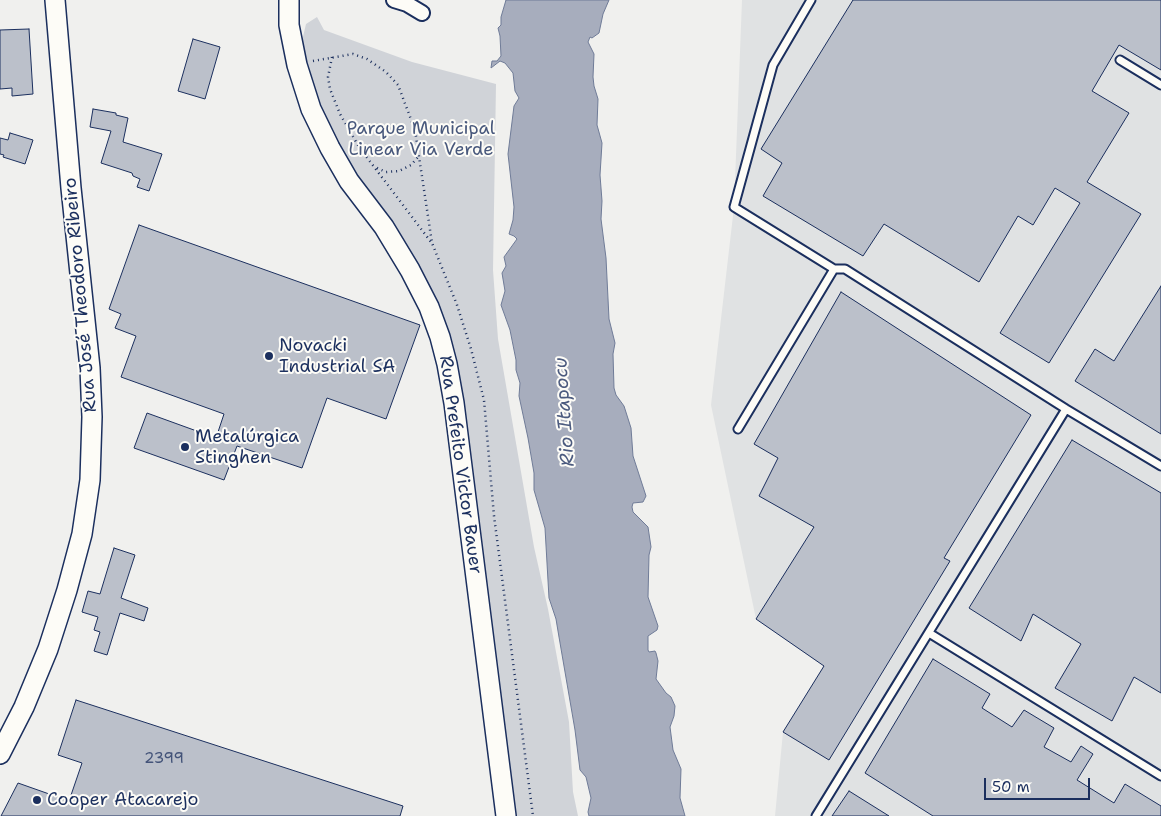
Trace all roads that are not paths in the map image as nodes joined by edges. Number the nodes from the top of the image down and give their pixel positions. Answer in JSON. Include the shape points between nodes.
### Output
{"nodes":[{"id":1,"x":55,"y":0,"type":"edge"},
{"id":2,"x":288,"y":0,"type":"edge"},
{"id":3,"x":811,"y":0,"type":"edge"},
{"id":4,"x":403,"y":2,"type":"edge"},
{"id":5,"x":422,"y":13,"type":"dead end"},
{"id":6,"x":1120,"y":60,"type":"dead end"},
{"id":7,"x":1161,"y":85,"type":"edge"},
{"id":8,"x":834,"y":269,"type":"junction"},
{"id":9,"x":1066,"y":409,"type":"junction"},
{"id":10,"x":738,"y":429,"type":"dead end"},
{"id":11,"x":1161,"y":466,"type":"edge"},
{"id":12,"x":928,"y":633,"type":"junction"},
{"id":13,"x":0,"y":754,"type":"edge"},
{"id":14,"x":1161,"y":776,"type":"edge"},
{"id":15,"x":506,"y":816,"type":"edge"},
{"id":16,"x":816,"y":816,"type":"edge"}],
"edges":[{"from":1,"to":13,"type":"main road","name":"Rua José Theodoro Ribeiro","via":[[90,368],[90,480],[82,534],[48,649]]},
{"from":2,"to":15,"type":"main road","name":"Rua Prefeito Victor Bauer","via":[[296,65],[311,109],[349,180],[384,227],[410,270],[440,337],[454,403]]},
{"from":3,"to":8,"type":"lane","via":[[773,65],[734,207]]},
{"from":4,"to":5,"type":"street"},
{"from":6,"to":7,"type":"lane"},
{"from":8,"to":9,"type":"lane","via":[[845,269]]},
{"from":8,"to":10,"type":"lane"},
{"from":9,"to":11,"type":"lane"},
{"from":9,"to":12,"type":"lane"},
{"from":12,"to":14,"type":"lane"},
{"from":12,"to":16,"type":"lane"}]}
